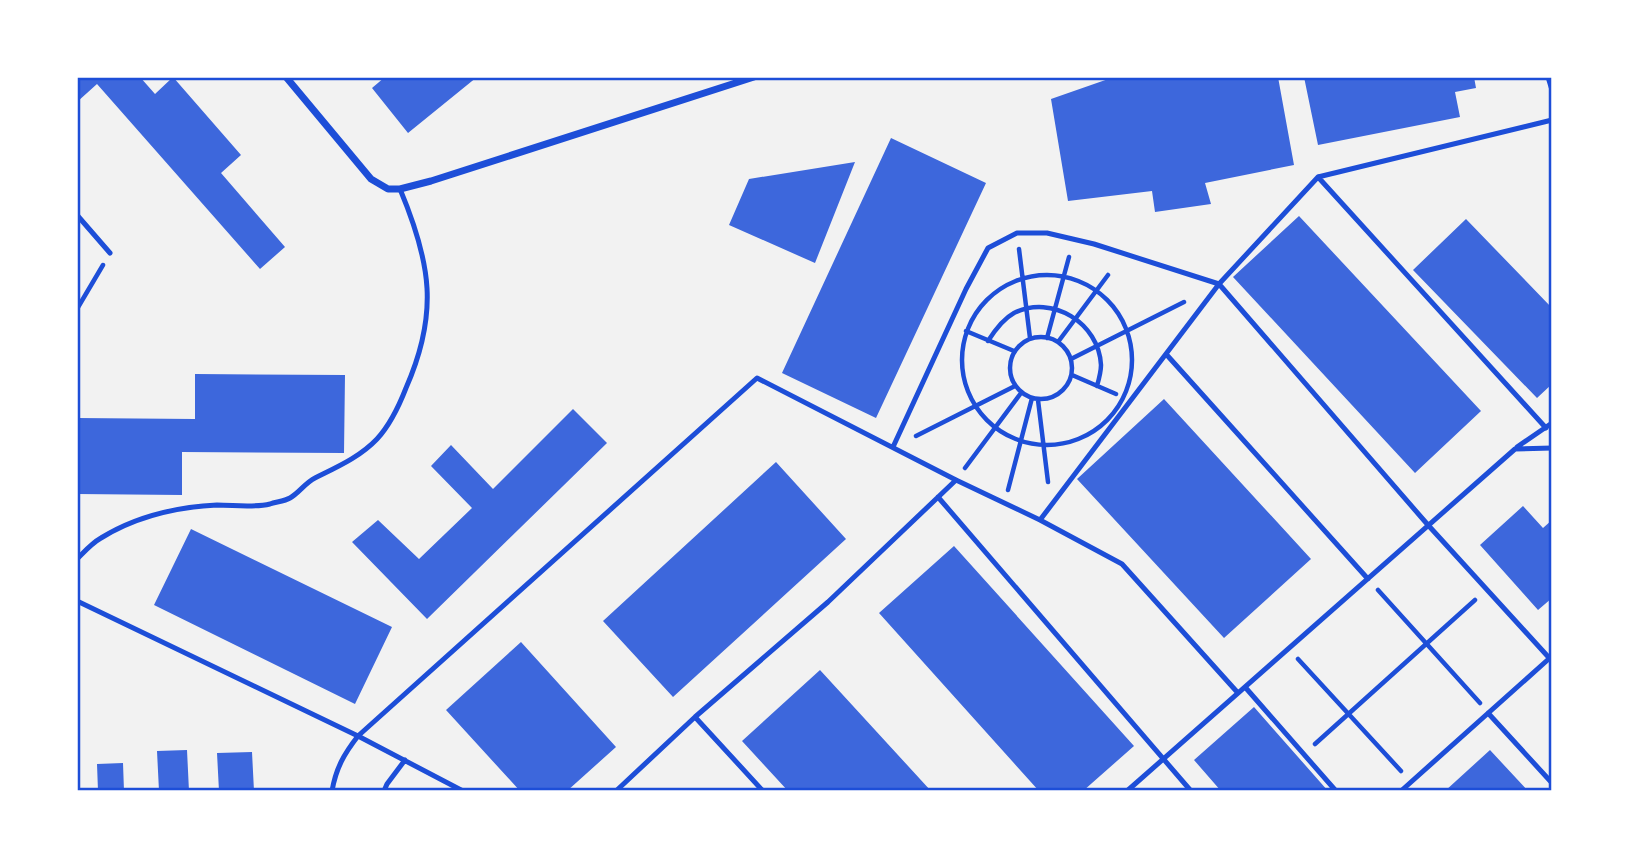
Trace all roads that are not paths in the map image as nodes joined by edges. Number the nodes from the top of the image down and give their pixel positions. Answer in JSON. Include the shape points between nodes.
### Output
{"nodes":[{"id":1,"x":286,"y":77,"type":"edge"},
{"id":2,"x":754,"y":77,"type":"edge"},
{"id":3,"x":1548,"y":77,"type":"edge"},
{"id":4,"x":1552,"y":90,"type":"edge"},
{"id":5,"x":1552,"y":120,"type":"edge"},
{"id":6,"x":1318,"y":177,"type":"junction"},
{"id":7,"x":400,"y":189,"type":"junction"},
{"id":8,"x":77,"y":215,"type":"edge"},
{"id":9,"x":110,"y":253,"type":"road end"},
{"id":10,"x":1219,"y":284,"type":"junction"},
{"id":11,"x":1166,"y":354,"type":"junction"},
{"id":12,"x":1552,"y":423,"type":"edge"},
{"id":13,"x":1546,"y":428,"type":"junction"},
{"id":14,"x":893,"y":447,"type":"junction"},
{"id":15,"x":1552,"y":448,"type":"edge"},
{"id":16,"x":1515,"y":449,"type":"junction"},
{"id":17,"x":956,"y":480,"type":"junction"},
{"id":18,"x":938,"y":497,"type":"junction"},
{"id":19,"x":1040,"y":520,"type":"junction"},
{"id":20,"x":1428,"y":525,"type":"junction"},
{"id":21,"x":77,"y":559,"type":"edge"},
{"id":22,"x":1368,"y":579,"type":"junction"},
{"id":23,"x":77,"y":601,"type":"edge"},
{"id":24,"x":1551,"y":659,"type":"edge"},
{"id":25,"x":1245,"y":687,"type":"junction"},
{"id":26,"x":1238,"y":693,"type":"junction"},
{"id":27,"x":1488,"y":712,"type":"junction"},
{"id":28,"x":695,"y":718,"type":"junction"},
{"id":29,"x":358,"y":736,"type":"junction"},
{"id":30,"x":1163,"y":759,"type":"junction"},
{"id":31,"x":405,"y":760,"type":"junction"},
{"id":32,"x":1552,"y":783,"type":"edge"},
{"id":33,"x":332,"y":791,"type":"edge"},
{"id":34,"x":384,"y":791,"type":"edge"},
{"id":35,"x":464,"y":791,"type":"edge"},
{"id":36,"x":616,"y":791,"type":"edge"},
{"id":37,"x":764,"y":791,"type":"edge"},
{"id":38,"x":1127,"y":791,"type":"edge"},
{"id":39,"x":1191,"y":791,"type":"edge"},
{"id":40,"x":1336,"y":791,"type":"edge"},
{"id":41,"x":1401,"y":791,"type":"edge"}],
"edges":[{"from":1,"to":7,"type":"street","via":[[371,179]]},
{"from":2,"to":7,"type":"street"},
{"from":3,"to":4,"type":"lane"},
{"from":5,"to":6,"type":"lane"},
{"from":6,"to":10,"type":"lane"},
{"from":6,"to":13,"type":"lane"},
{"from":7,"to":21,"type":"lane","via":[[423,256],[428,293],[425,333],[397,410],[377,438],[290,498],[267,505],[214,505],[162,513],[98,539]]},
{"from":8,"to":9,"type":"lane"},
{"from":10,"to":11,"type":"lane"},
{"from":10,"to":14,"type":"lane","via":[[1094,244],[1047,233],[1017,233],[988,248]]},
{"from":10,"to":20,"type":"lane"},
{"from":11,"to":19,"type":"lane"},
{"from":11,"to":22,"type":"lane"},
{"from":12,"to":13,"type":"lane"},
{"from":13,"to":16,"type":"lane"},
{"from":14,"to":17,"type":"lane"},
{"from":14,"to":29,"type":"lane","via":[[757,378]]},
{"from":15,"to":16,"type":"lane"},
{"from":16,"to":20,"type":"lane"},
{"from":17,"to":18,"type":"lane"},
{"from":17,"to":19,"type":"lane"},
{"from":18,"to":28,"type":"lane"},
{"from":18,"to":30,"type":"lane"},
{"from":19,"to":26,"type":"lane","via":[[1122,564]]},
{"from":20,"to":22,"type":"lane"},
{"from":20,"to":24,"type":"lane"},
{"from":22,"to":25,"type":"lane"},
{"from":23,"to":29,"type":"lane"},
{"from":24,"to":27,"type":"lane"},
{"from":25,"to":26,"type":"lane"},
{"from":25,"to":40,"type":"lane"},
{"from":26,"to":30,"type":"lane"},
{"from":27,"to":32,"type":"lane"},
{"from":27,"to":41,"type":"lane"},
{"from":28,"to":36,"type":"lane"},
{"from":28,"to":37,"type":"lane"},
{"from":29,"to":31,"type":"lane"},
{"from":29,"to":33,"type":"lane","via":[[335,773]]},
{"from":30,"to":38,"type":"lane"},
{"from":30,"to":39,"type":"lane"},
{"from":31,"to":34,"type":"lane"},
{"from":31,"to":35,"type":"lane"}]}
